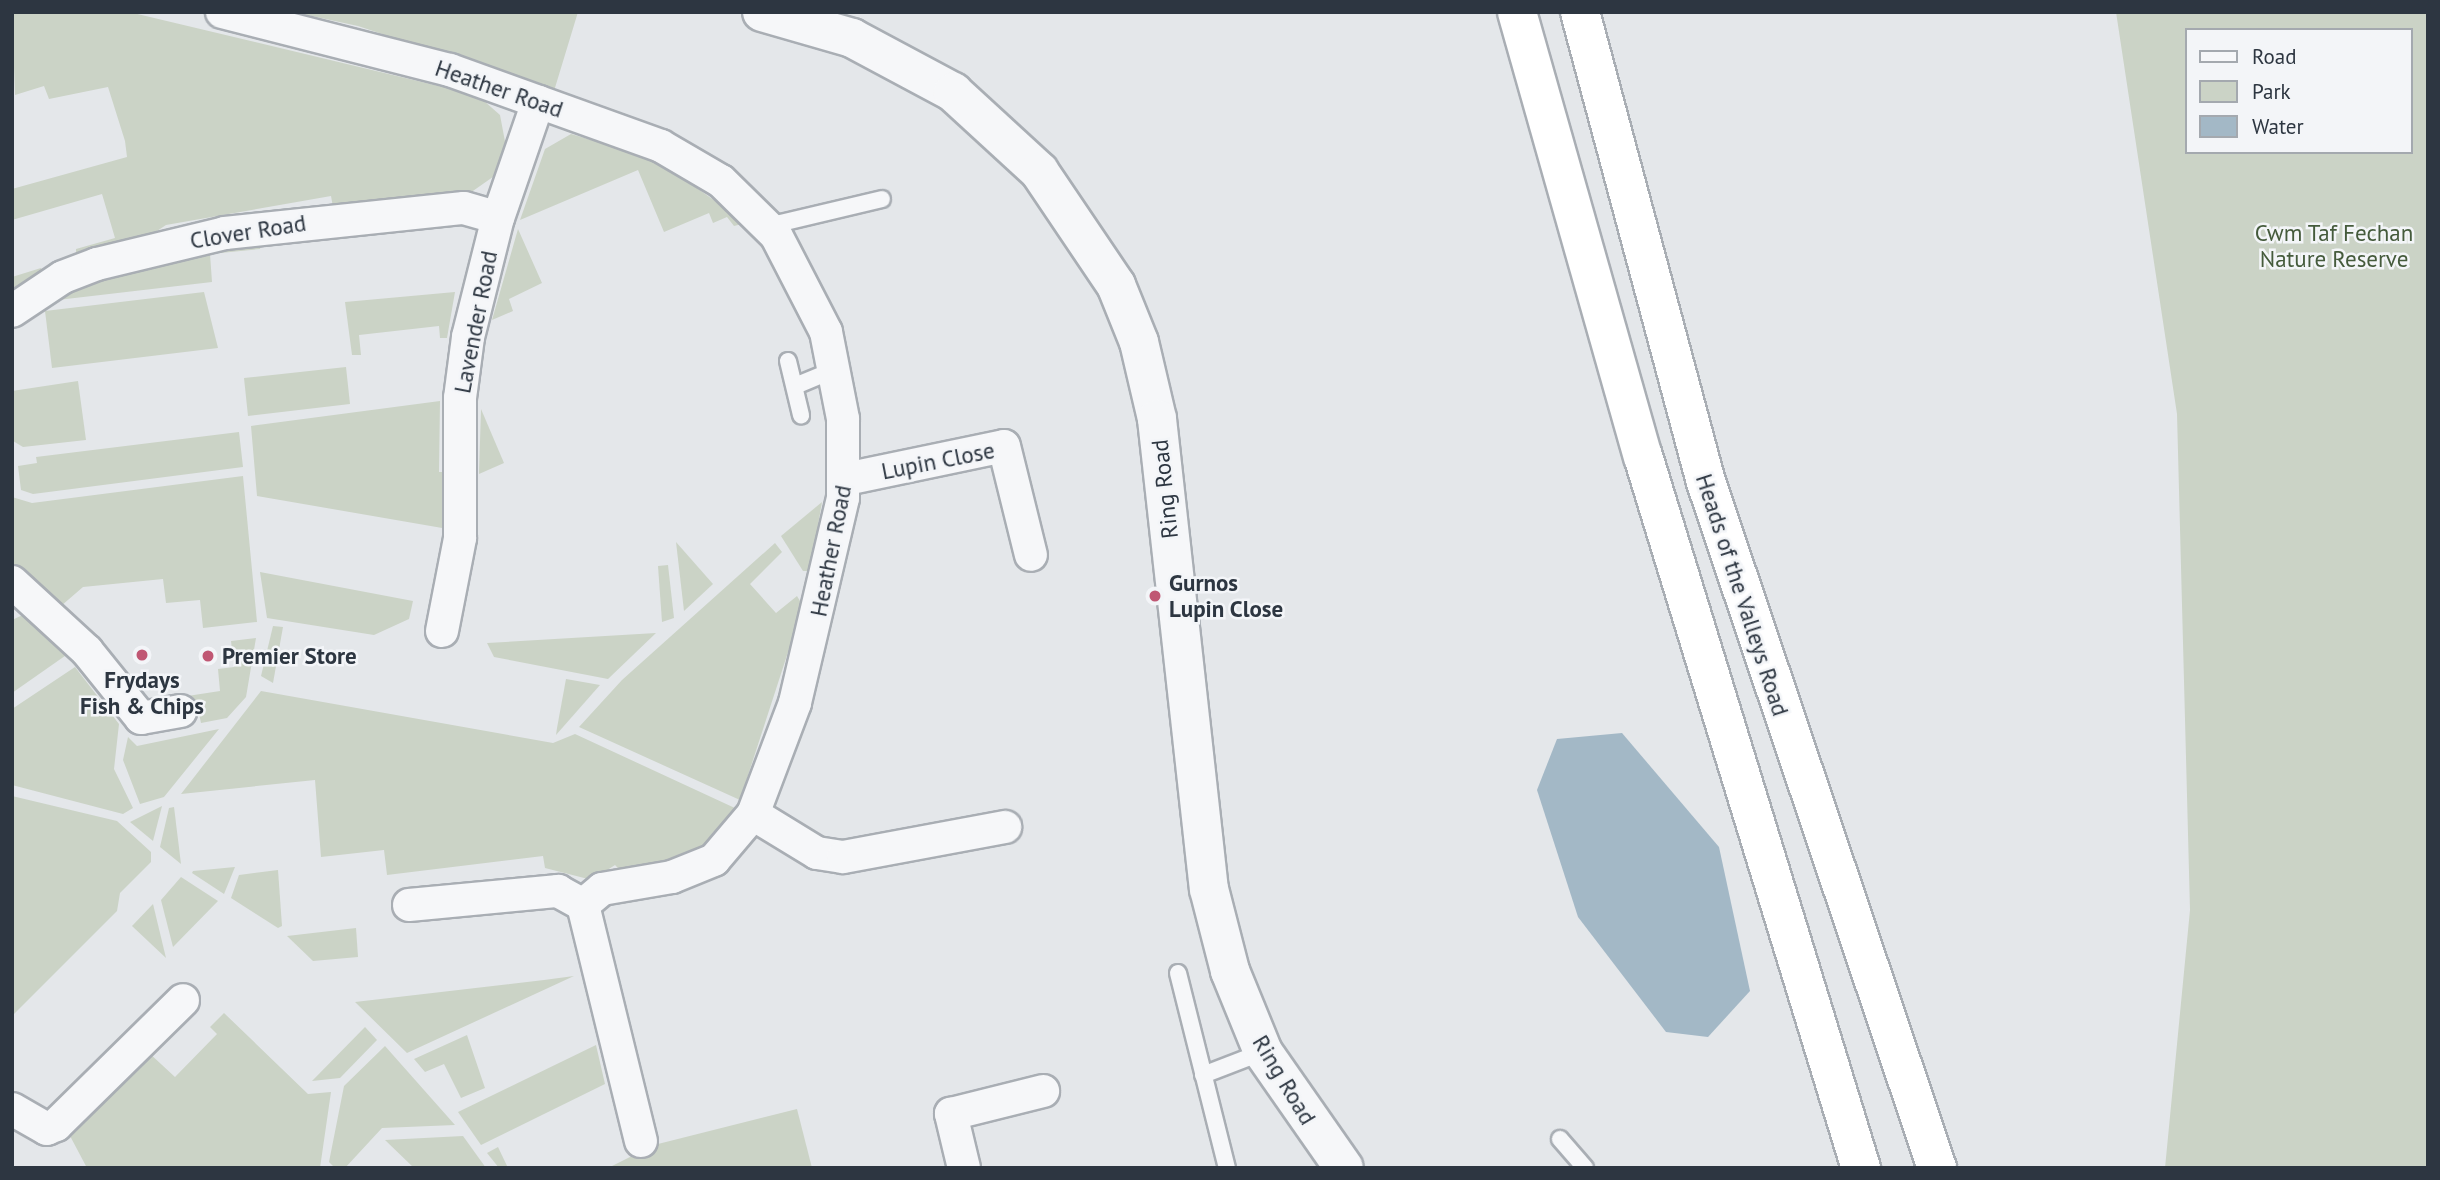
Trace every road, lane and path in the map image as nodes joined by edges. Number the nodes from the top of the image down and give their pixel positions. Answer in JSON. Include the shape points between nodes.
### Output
{"nodes":[{"id":1,"x":222,"y":12,"type":"edge"},
{"id":2,"x":762,"y":12,"type":"edge"},
{"id":3,"x":1517,"y":12,"type":"edge"},
{"id":4,"x":1580,"y":12,"type":"edge"},
{"id":5,"x":538,"y":102,"type":"junction"},
{"id":6,"x":882,"y":199,"type":"dead end"},
{"id":7,"x":498,"y":218,"type":"junction"},
{"id":8,"x":768,"y":226,"type":"junction"},
{"id":9,"x":12,"y":311,"type":"edge"},
{"id":10,"x":788,"y":361,"type":"dead end"},
{"id":11,"x":836,"y":369,"type":"junction"},
{"id":12,"x":795,"y":386,"type":"junction"},
{"id":13,"x":801,"y":415,"type":"dead end"},
{"id":14,"x":846,"y":479,"type":"junction"},
{"id":15,"x":1031,"y":555,"type":"dead end"},
{"id":16,"x":12,"y":582,"type":"edge"},
{"id":17,"x":442,"y":631,"type":"dead end"},
{"id":18,"x":180,"y":711,"type":"dead end"},
{"id":19,"x":753,"y":814,"type":"junction"},
{"id":20,"x":1005,"y":827,"type":"dead end"},
{"id":21,"x":409,"y":905,"type":"dead end"},
{"id":22,"x":583,"y":905,"type":"junction"},
{"id":23,"x":1178,"y":973,"type":"dead end"},
{"id":24,"x":183,"y":1000,"type":"dead end"},
{"id":25,"x":1263,"y":1052,"type":"junction"},
{"id":26,"x":1203,"y":1075,"type":"junction"},
{"id":27,"x":1043,"y":1091,"type":"dead end"},
{"id":28,"x":12,"y":1109,"type":"edge"},
{"id":29,"x":1559,"y":1139,"type":"dead end"},
{"id":30,"x":641,"y":1141,"type":"dead end"},
{"id":31,"x":964,"y":1168,"type":"edge"},
{"id":32,"x":1227,"y":1168,"type":"edge"},
{"id":33,"x":1344,"y":1168,"type":"edge"},
{"id":34,"x":1585,"y":1168,"type":"edge"},
{"id":35,"x":1861,"y":1168,"type":"edge"},
{"id":36,"x":1937,"y":1168,"type":"edge"}],
"edges":[{"from":1,"to":5,"type":"street","name":"Heather Road","via":[[450,70]]},
{"from":2,"to":25,"type":"street","name":"Ring Road","via":[[852,38],[953,92],[1039,171],[1116,285],[1139,342],[1157,419],[1209,889],[1230,971]]},
{"from":3,"to":35,"type":"highway","via":[[1643,456]]},
{"from":4,"to":36,"type":"highway","name":"Heads of the Valleys Road","via":[[1706,482]]},
{"from":5,"to":7,"type":"street","name":"Lavender Road"},
{"from":5,"to":8,"type":"street","name":"Heather Road","via":[[661,146],[721,181]]},
{"from":6,"to":8,"type":"lane"},
{"from":7,"to":9,"type":"street","name":"Clover Road","via":[[464,208],[225,233],[97,264],[53,283]]},
{"from":7,"to":17,"type":"street","name":"Lavender Road","via":[[464,360],[460,538]]},
{"from":8,"to":11,"type":"street","name":"Heather Road","via":[[813,300]]},
{"from":10,"to":12,"type":"lane"},
{"from":11,"to":12,"type":"lane"},
{"from":11,"to":14,"type":"street","name":"Heather Road"},
{"from":12,"to":13,"type":"lane"},
{"from":14,"to":15,"type":"street","name":"Lupin Close","via":[[1004,446]]},
{"from":14,"to":19,"type":"street","name":"Heather Road","via":[[816,626]]},
{"from":16,"to":18,"type":"street","via":[[87,651],[141,718]]},
{"from":19,"to":20,"type":"street","via":[[817,853],[843,857]]},
{"from":19,"to":22,"type":"street","name":"Heather Road","via":[[714,860],[672,877],[602,889]]},
{"from":21,"to":22,"type":"street","via":[[558,891]]},
{"from":22,"to":30,"type":"street"},
{"from":23,"to":26,"type":"lane"},
{"from":24,"to":28,"type":"street","via":[[56,1125],[47,1129]]},
{"from":25,"to":26,"type":"lane"},
{"from":25,"to":33,"type":"street","name":"Ring Road"},
{"from":26,"to":32,"type":"lane"},
{"from":27,"to":31,"type":"street","via":[[951,1114]]},
{"from":29,"to":34,"type":"lane"}]}
